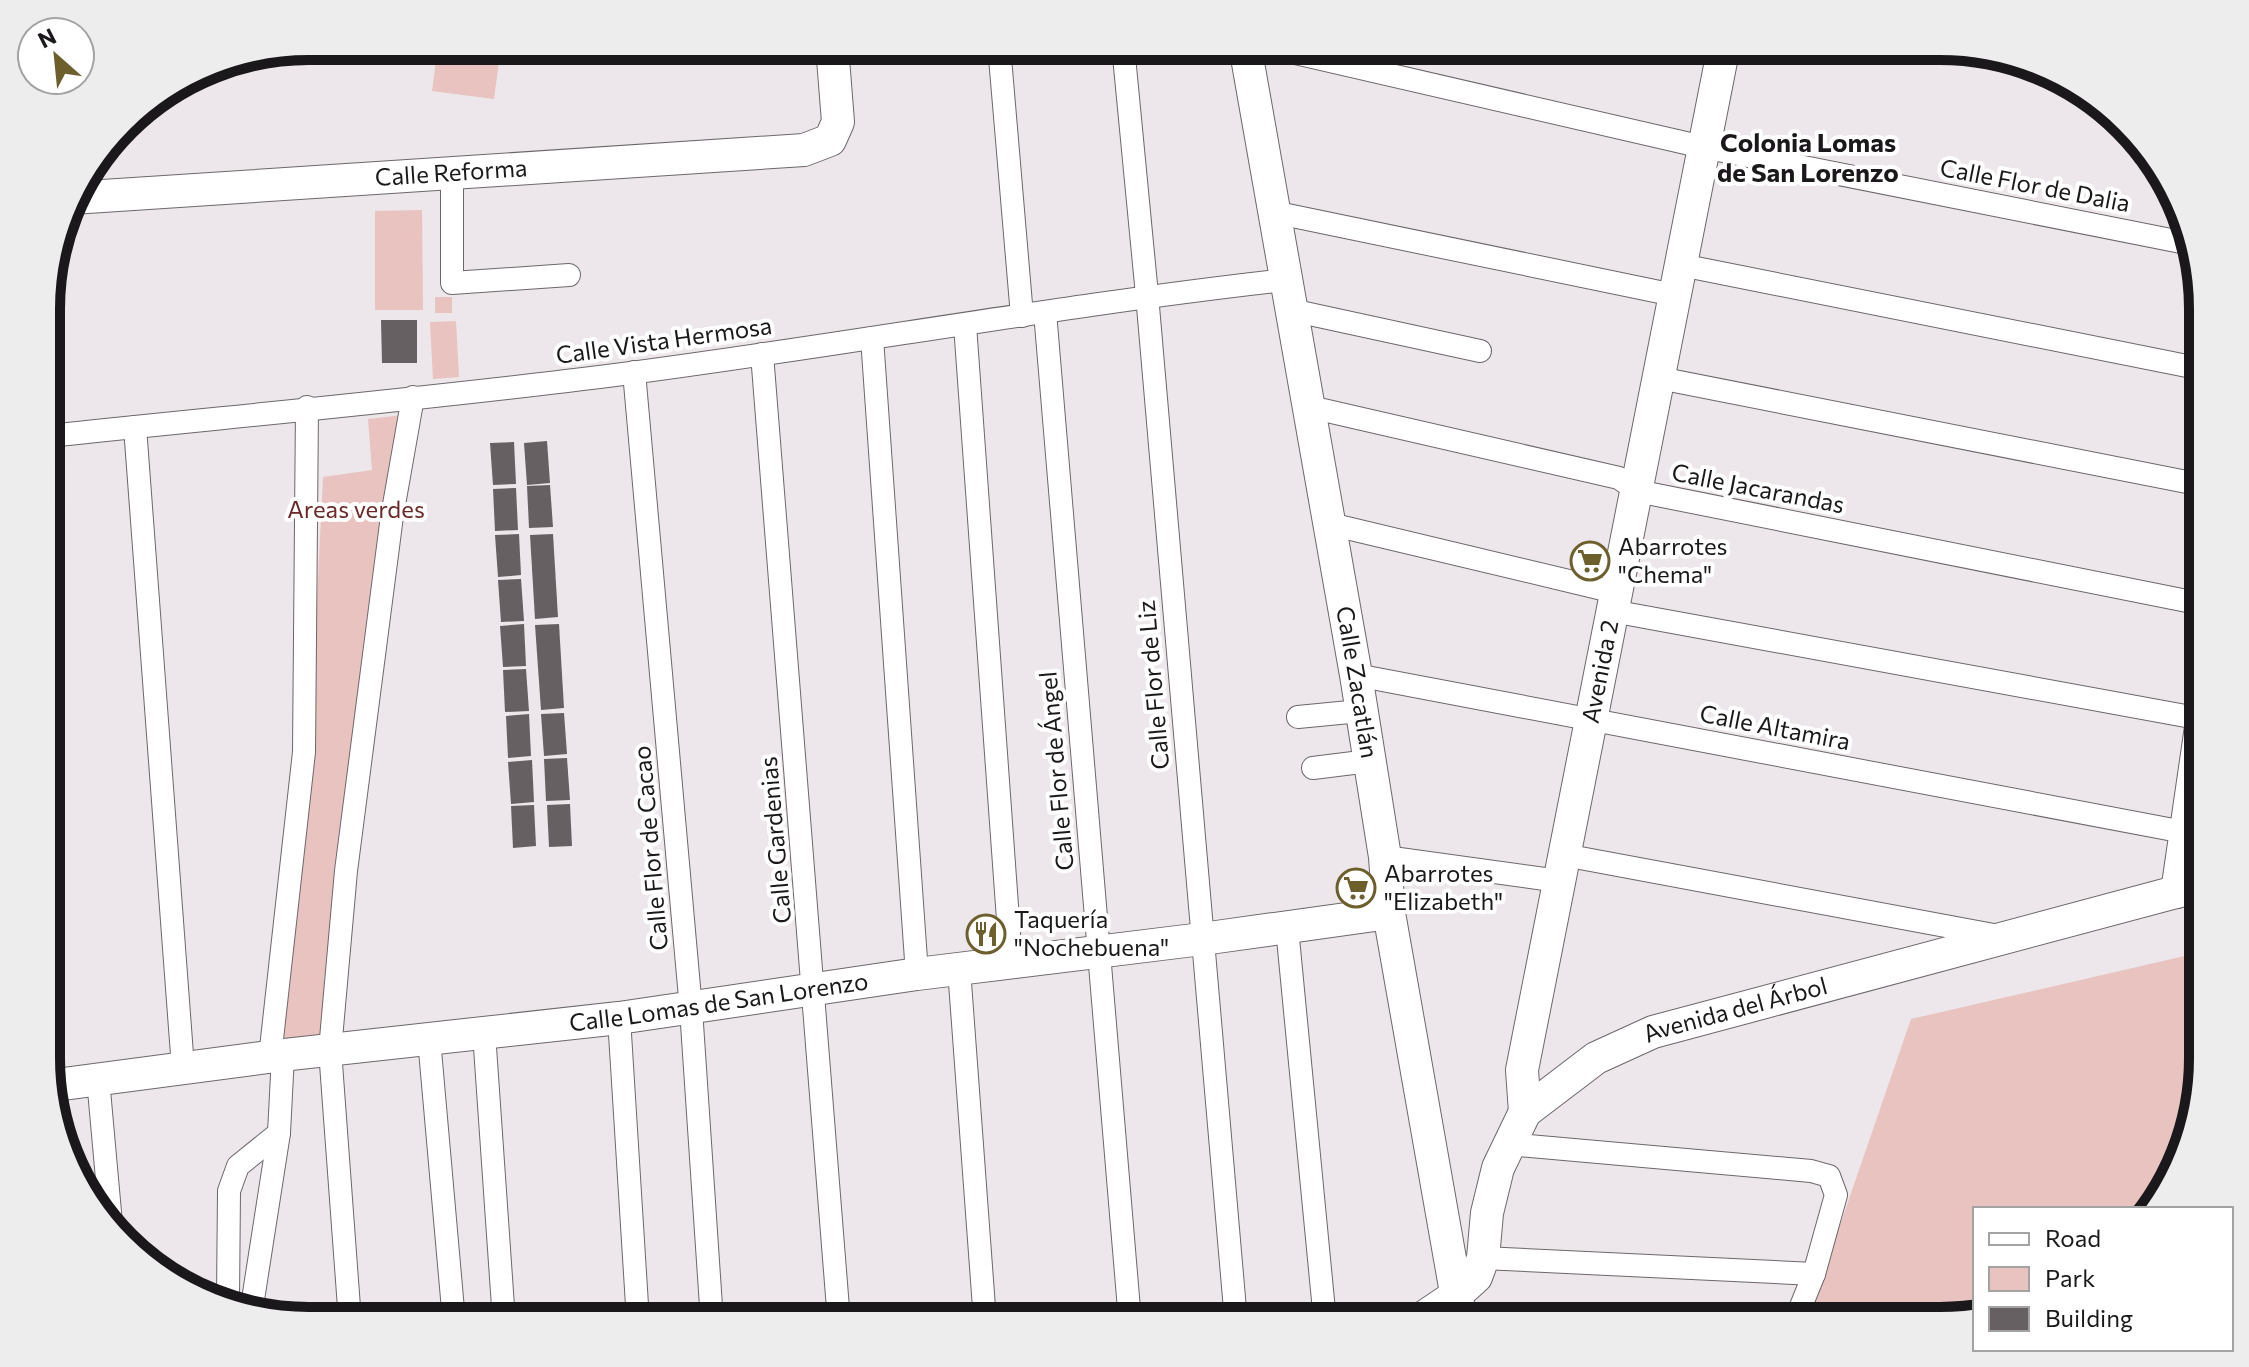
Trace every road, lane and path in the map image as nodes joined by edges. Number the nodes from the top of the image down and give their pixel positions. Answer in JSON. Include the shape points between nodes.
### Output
{"nodes":[{"id":1,"x":1124,"y":60,"type":"edge"},
{"id":2,"x":1247,"y":60,"type":"edge"},
{"id":3,"x":1327,"y":60,"type":"edge"},
{"id":4,"x":1721,"y":60,"type":"edge"},
{"id":5,"x":833,"y":61,"type":"edge"},
{"id":6,"x":1000,"y":61,"type":"edge"},
{"id":7,"x":1703,"y":147,"type":"junction"},
{"id":8,"x":452,"y":172,"type":"junction"},
{"id":9,"x":87,"y":197,"type":"edge"},
{"id":10,"x":1273,"y":212,"type":"junction"},
{"id":11,"x":2179,"y":242,"type":"edge"},
{"id":12,"x":569,"y":275,"type":"dead end"},
{"id":13,"x":1677,"y":280,"type":"junction"},
{"id":14,"x":1147,"y":295,"type":"junction"},
{"id":15,"x":1288,"y":295,"type":"junction"},
{"id":16,"x":1045,"y":312,"type":"junction"},
{"id":17,"x":1022,"y":316,"type":"junction"},
{"id":18,"x":965,"y":325,"type":"junction"},
{"id":19,"x":872,"y":338,"type":"junction"},
{"id":20,"x":1480,"y":351,"type":"dead end"},
{"id":21,"x":762,"y":354,"type":"junction"},
{"id":22,"x":2188,"y":367,"type":"edge"},
{"id":23,"x":634,"y":372,"type":"junction"},
{"id":24,"x":1659,"y":378,"type":"junction"},
{"id":25,"x":413,"y":397,"type":"junction"},
{"id":26,"x":307,"y":407,"type":"junction"},
{"id":27,"x":1310,"y":407,"type":"junction"},
{"id":28,"x":135,"y":427,"type":"junction"},
{"id":29,"x":60,"y":435,"type":"edge"},
{"id":30,"x":2188,"y":482,"type":"edge"},
{"id":31,"x":1637,"y":491,"type":"junction"},
{"id":32,"x":1330,"y":524,"type":"junction"},
{"id":33,"x":2188,"y":601,"type":"edge"},
{"id":34,"x":1613,"y":602,"type":"junction"},
{"id":35,"x":1356,"y":675,"type":"junction"},
{"id":36,"x":1360,"y":711,"type":"junction"},
{"id":37,"x":1298,"y":717,"type":"dead end"},
{"id":38,"x":2188,"y":717,"type":"edge"},
{"id":39,"x":1590,"y":720,"type":"junction"},
{"id":40,"x":1369,"y":761,"type":"junction"},
{"id":41,"x":1313,"y":768,"type":"dead end"},
{"id":42,"x":2188,"y":815,"type":"edge"},
{"id":43,"x":2184,"y":832,"type":"junction"},
{"id":44,"x":1385,"y":857,"type":"junction"},
{"id":45,"x":1562,"y":868,"type":"junction"},
{"id":46,"x":2188,"y":870,"type":"edge"},
{"id":47,"x":2188,"y":890,"type":"edge"},
{"id":48,"x":1389,"y":913,"type":"junction"},
{"id":49,"x":1287,"y":928,"type":"junction"},
{"id":50,"x":2004,"y":937,"type":"junction"},
{"id":51,"x":1202,"y":939,"type":"junction"},
{"id":52,"x":1098,"y":953,"type":"junction"},
{"id":53,"x":1011,"y":961,"type":"junction"},
{"id":54,"x":959,"y":969,"type":"junction"},
{"id":55,"x":917,"y":974,"type":"junction"},
{"id":56,"x":815,"y":990,"type":"junction"},
{"id":57,"x":691,"y":1009,"type":"junction"},
{"id":58,"x":619,"y":1018,"type":"junction"},
{"id":59,"x":484,"y":1033,"type":"junction"},
{"id":60,"x":429,"y":1039,"type":"junction"},
{"id":61,"x":330,"y":1050,"type":"junction"},
{"id":62,"x":276,"y":1056,"type":"junction"},
{"id":63,"x":183,"y":1068,"type":"junction"},
{"id":64,"x":98,"y":1079,"type":"junction"},
{"id":65,"x":62,"y":1084,"type":"edge"},
{"id":66,"x":1525,"y":1112,"type":"junction"},
{"id":67,"x":279,"y":1133,"type":"junction"},
{"id":68,"x":1508,"y":1144,"type":"junction"},
{"id":69,"x":109,"y":1206,"type":"edge"},
{"id":70,"x":1483,"y":1258,"type":"junction"},
{"id":71,"x":1814,"y":1274,"type":"junction"},
{"id":72,"x":228,"y":1293,"type":"edge"},
{"id":73,"x":253,"y":1300,"type":"edge"},
{"id":74,"x":1235,"y":1306,"type":"edge"},
{"id":75,"x":1324,"y":1306,"type":"edge"},
{"id":76,"x":1458,"y":1306,"type":"edge"},
{"id":77,"x":1459,"y":1306,"type":"edge"},
{"id":78,"x":1801,"y":1306,"type":"edge"},
{"id":79,"x":349,"y":1307,"type":"edge"},
{"id":80,"x":453,"y":1307,"type":"edge"},
{"id":81,"x":503,"y":1307,"type":"edge"},
{"id":82,"x":637,"y":1307,"type":"edge"},
{"id":83,"x":711,"y":1307,"type":"edge"},
{"id":84,"x":838,"y":1307,"type":"edge"},
{"id":85,"x":984,"y":1307,"type":"edge"},
{"id":86,"x":1129,"y":1307,"type":"edge"}],
"edges":[{"from":1,"to":14,"type":"street","name":"Calle Flor de Liz"},
{"from":2,"to":10,"type":"street","name":"Calle Zacatlán"},
{"from":3,"to":7,"type":"street","name":"Calle Flor de Dalia"},
{"from":4,"to":7,"type":"street","name":"Avenida 2"},
{"from":5,"to":8,"type":"street","name":"Calle Reforma","via":[[838,122],[830,140],[804,150]]},
{"from":6,"to":17,"type":"street"},
{"from":7,"to":11,"type":"street","name":"Calle Flor de Dalia"},
{"from":7,"to":13,"type":"street","name":"Avenida 2"},
{"from":8,"to":9,"type":"street","name":"Calle Reforma"},
{"from":8,"to":12,"type":"street","via":[[452,283]]},
{"from":10,"to":13,"type":"street"},
{"from":10,"to":15,"type":"street","name":"Calle Zacatlán"},
{"from":13,"to":22,"type":"street"},
{"from":13,"to":24,"type":"street","name":"Avenida 2"},
{"from":14,"to":15,"type":"street","name":"Calle Vista Hermosa"},
{"from":14,"to":16,"type":"street","name":"Calle Vista Hermosa"},
{"from":14,"to":51,"type":"street","name":"Calle Flor de Liz"},
{"from":15,"to":20,"type":"street","name":"Calle Vista Hermosa"},
{"from":15,"to":27,"type":"street","name":"Calle Zacatlán"},
{"from":16,"to":17,"type":"street","name":"Calle Vista Hermosa"},
{"from":16,"to":52,"type":"street","name":"Calle Flor de Ángel"},
{"from":17,"to":18,"type":"street","name":"Calle Vista Hermosa"},
{"from":18,"to":19,"type":"street","name":"Calle Vista Hermosa"},
{"from":18,"to":53,"type":"street"},
{"from":19,"to":21,"type":"street","name":"Calle Vista Hermosa"},
{"from":19,"to":55,"type":"street"},
{"from":21,"to":23,"type":"street","name":"Calle Vista Hermosa"},
{"from":21,"to":56,"type":"street","name":"Calle Gardenias"},
{"from":23,"to":25,"type":"street","name":"Calle Vista Hermosa"},
{"from":23,"to":57,"type":"street","name":"Calle Flor de Cacao"},
{"from":24,"to":30,"type":"street"},
{"from":24,"to":31,"type":"street","name":"Avenida 2"},
{"from":25,"to":26,"type":"street","name":"Calle Vista Hermosa"},
{"from":25,"to":61,"type":"street","via":[[392,516],[346,871]]},
{"from":26,"to":28,"type":"street","name":"Calle Vista Hermosa"},
{"from":26,"to":62,"type":"street","via":[[304,752]]},
{"from":27,"to":31,"type":"street","name":"Calle Jacarandas","via":[[1619,478]]},
{"from":27,"to":32,"type":"street","name":"Calle Zacatlán"},
{"from":28,"to":29,"type":"street","name":"Calle Vista Hermosa"},
{"from":28,"to":63,"type":"street"},
{"from":31,"to":33,"type":"street","name":"Calle Jacarandas"},
{"from":31,"to":34,"type":"street","name":"Avenida 2"},
{"from":32,"to":34,"type":"street"},
{"from":32,"to":35,"type":"street","name":"Calle Zacatlán"},
{"from":34,"to":38,"type":"street"},
{"from":34,"to":39,"type":"street","name":"Avenida 2"},
{"from":35,"to":36,"type":"street","name":"Calle Zacatlán"},
{"from":35,"to":39,"type":"street","name":"Calle Altamira"},
{"from":36,"to":37,"type":"street"},
{"from":36,"to":40,"type":"street","name":"Calle Zacatlán"},
{"from":39,"to":43,"type":"street","name":"Calle Altamira"},
{"from":39,"to":45,"type":"street","name":"Avenida 2"},
{"from":40,"to":41,"type":"street"},
{"from":40,"to":44,"type":"street","name":"Calle Zacatlán"},
{"from":42,"to":43,"type":"street"},
{"from":43,"to":46,"type":"street"},
{"from":44,"to":45,"type":"street"},
{"from":44,"to":48,"type":"street","name":"Calle Zacatlán"},
{"from":45,"to":50,"type":"street"},
{"from":45,"to":66,"type":"street","name":"Avenida 2","via":[[1522,1070]]},
{"from":47,"to":50,"type":"street","name":"Avenida del Árbol"},
{"from":48,"to":49,"type":"street","name":"Calle Lomas de San Lorenzo"},
{"from":48,"to":76,"type":"street","name":"Calle Zacatlán"},
{"from":49,"to":51,"type":"street","name":"Calle Lomas de San Lorenzo"},
{"from":49,"to":75,"type":"street"},
{"from":50,"to":66,"type":"street","name":"Avenida del Árbol","via":[[1653,1032],[1596,1058]]},
{"from":51,"to":52,"type":"street","name":"Calle Lomas de San Lorenzo"},
{"from":51,"to":74,"type":"street","name":"Calle Flor de Liz"},
{"from":52,"to":53,"type":"street","name":"Calle Lomas de San Lorenzo"},
{"from":52,"to":86,"type":"street","name":"Calle Flor de Ángel"},
{"from":53,"to":54,"type":"street","name":"Calle Lomas de San Lorenzo"},
{"from":54,"to":55,"type":"street","name":"Calle Lomas de San Lorenzo"},
{"from":54,"to":85,"type":"street"},
{"from":55,"to":56,"type":"street","name":"Calle Lomas de San Lorenzo"},
{"from":56,"to":57,"type":"street","name":"Calle Lomas de San Lorenzo"},
{"from":56,"to":84,"type":"street","name":"Calle Gardenias"},
{"from":57,"to":58,"type":"street","name":"Calle Lomas de San Lorenzo"},
{"from":57,"to":83,"type":"street","name":"Calle Flor de Cacao"},
{"from":58,"to":59,"type":"street","name":"Calle Lomas de San Lorenzo"},
{"from":58,"to":82,"type":"street"},
{"from":59,"to":60,"type":"street","name":"Calle Lomas de San Lorenzo"},
{"from":59,"to":81,"type":"street"},
{"from":60,"to":61,"type":"street","name":"Calle Lomas de San Lorenzo"},
{"from":60,"to":80,"type":"street"},
{"from":61,"to":62,"type":"street","name":"Calle Lomas de San Lorenzo"},
{"from":61,"to":79,"type":"street"},
{"from":62,"to":63,"type":"street","name":"Calle Lomas de San Lorenzo"},
{"from":62,"to":67,"type":"street"},
{"from":63,"to":64,"type":"street","name":"Calle Lomas de San Lorenzo"},
{"from":64,"to":65,"type":"street","name":"Calle Lomas de San Lorenzo"},
{"from":64,"to":69,"type":"street"},
{"from":66,"to":68,"type":"street","name":"Avenida del Árbol"},
{"from":67,"to":72,"type":"street","via":[[238,1166],[229,1191]]},
{"from":67,"to":73,"type":"street"},
{"from":68,"to":70,"type":"street","name":"Avenida del Árbol","via":[[1487,1213]]},
{"from":68,"to":71,"type":"street","via":[[1829,1176],[1836,1195]]},
{"from":70,"to":71,"type":"street"},
{"from":70,"to":77,"type":"street","name":"Avenida del Árbol"},
{"from":71,"to":78,"type":"street"}]}
